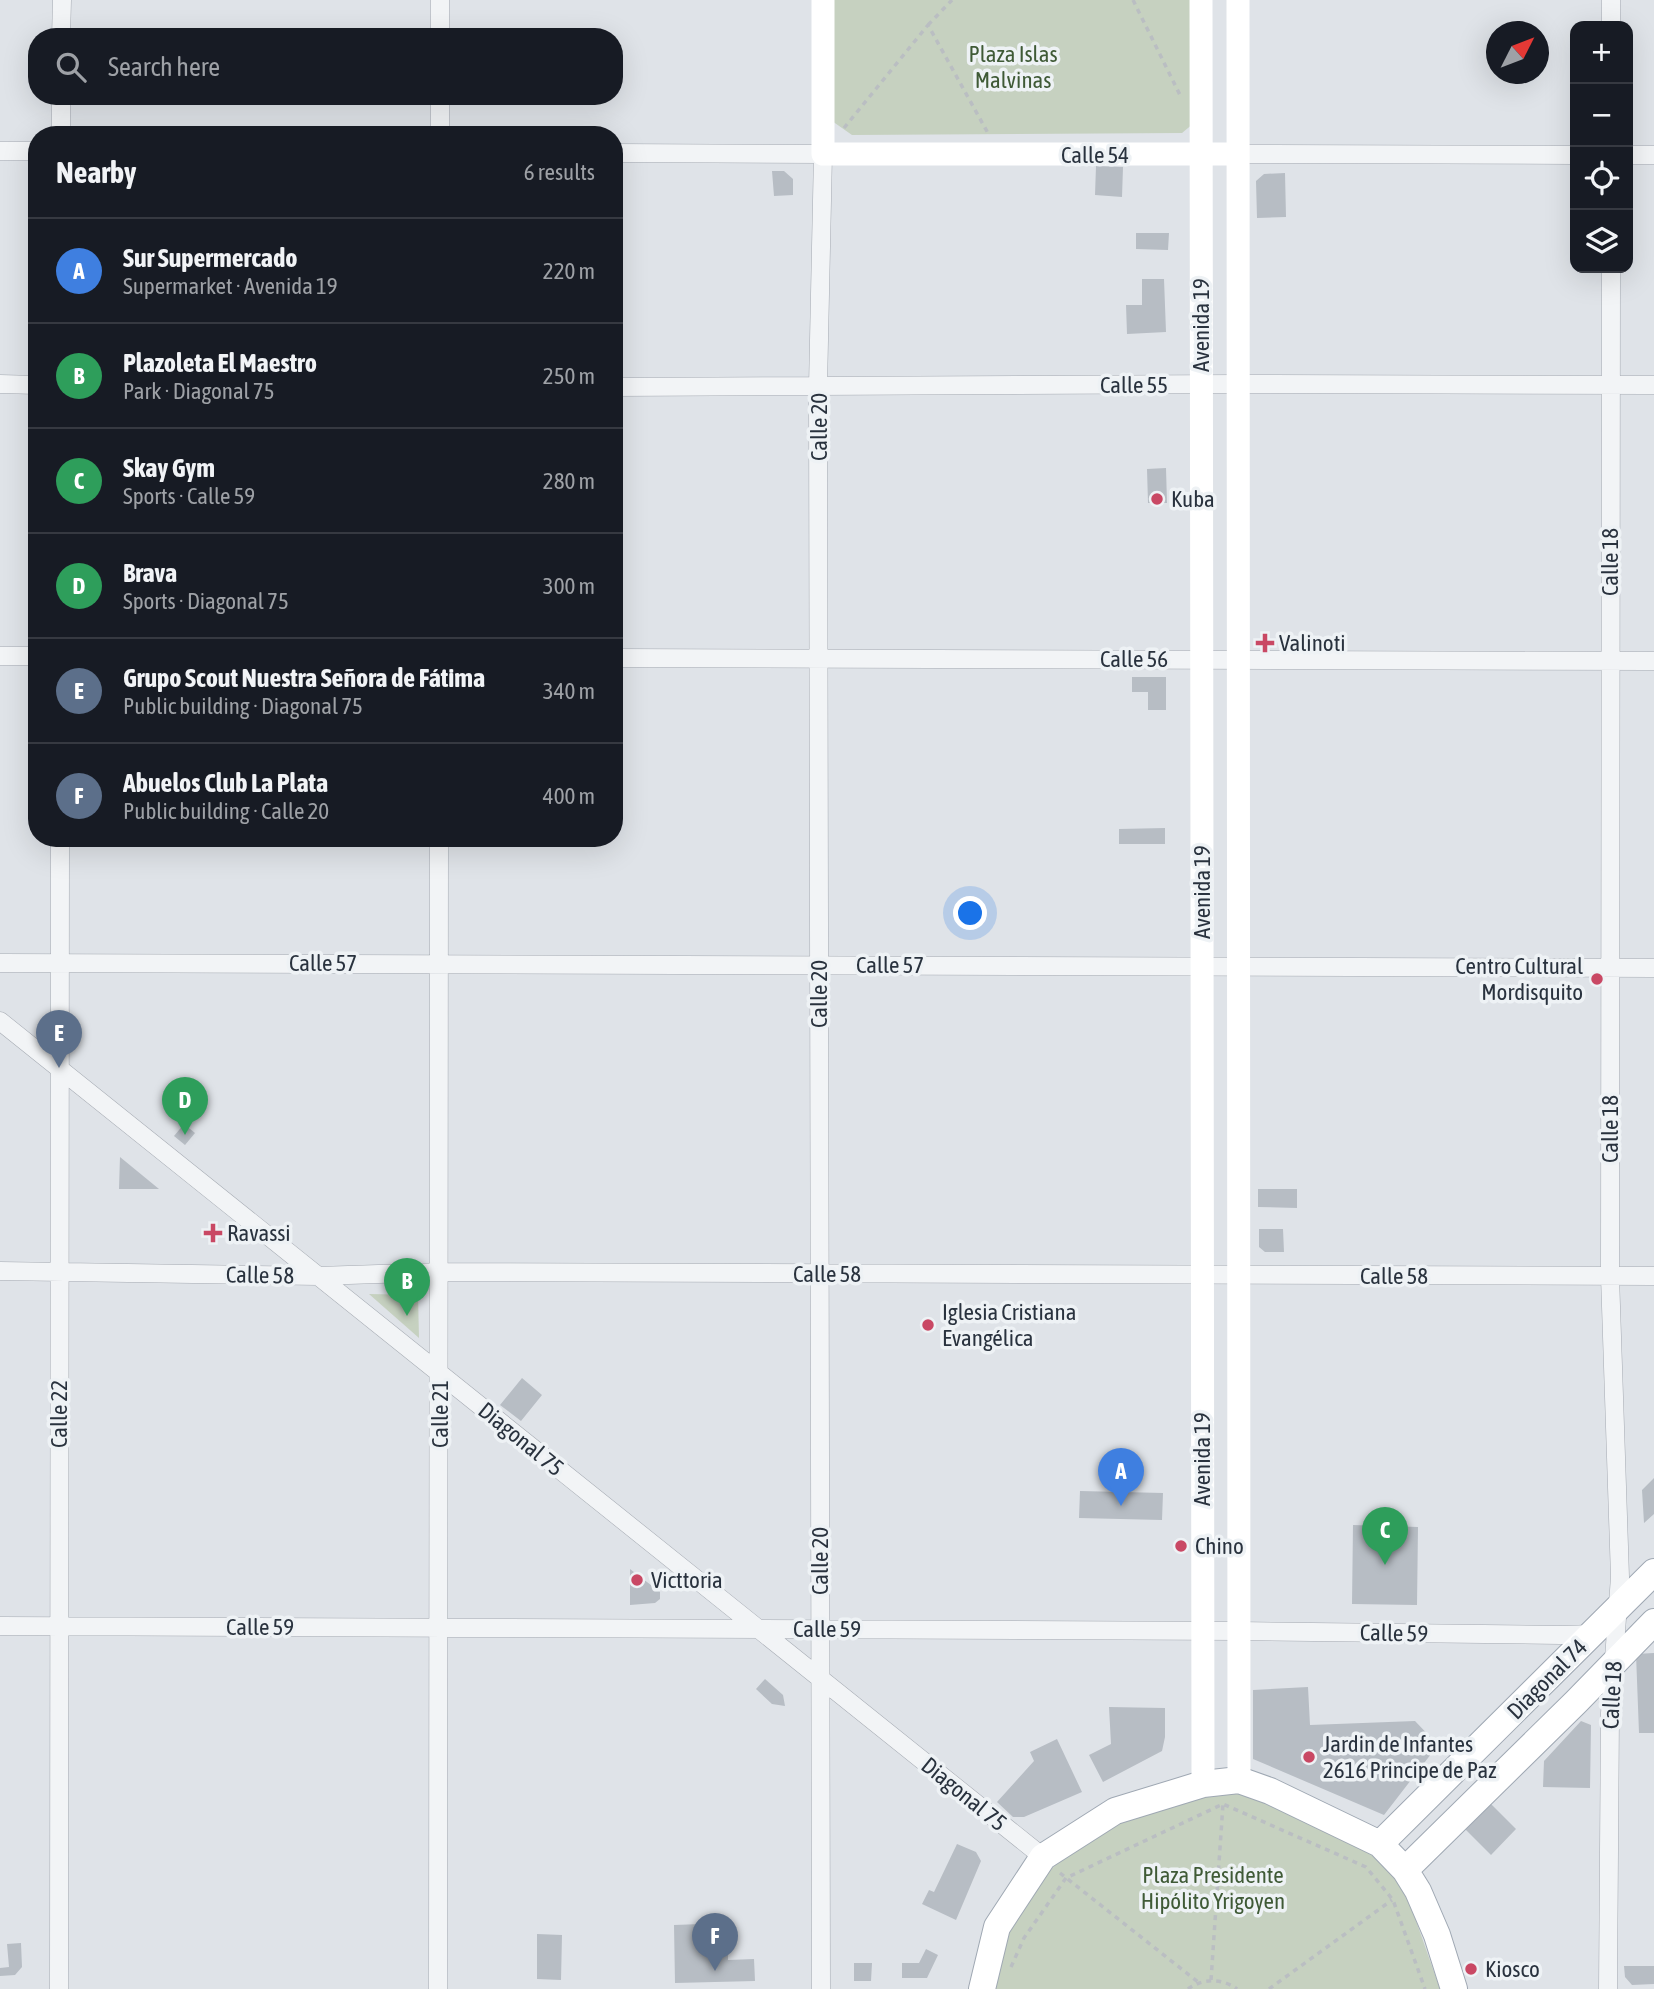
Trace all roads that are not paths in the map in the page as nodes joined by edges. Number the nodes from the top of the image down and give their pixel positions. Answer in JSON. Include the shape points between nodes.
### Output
{"nodes":[{"id":1,"x":62,"y":0,"type":"edge"},
{"id":2,"x":440,"y":0,"type":"edge"},
{"id":3,"x":823,"y":0,"type":"edge"},
{"id":4,"x":1201,"y":0,"type":"edge"},
{"id":5,"x":1238,"y":0,"type":"edge"},
{"id":6,"x":1611,"y":0,"type":"edge"},
{"id":7,"x":1611,"y":21,"type":"edge"},
{"id":8,"x":61,"y":28,"type":"edge"},
{"id":9,"x":440,"y":28,"type":"edge"},
{"id":10,"x":61,"y":105,"type":"edge"},
{"id":11,"x":440,"y":105,"type":"edge"},
{"id":12,"x":61,"y":126,"type":"edge"},
{"id":13,"x":440,"y":126,"type":"edge"},
{"id":14,"x":0,"y":151,"type":"edge"},
{"id":15,"x":28,"y":151,"type":"edge"},
{"id":16,"x":623,"y":153,"type":"edge"},
{"id":17,"x":823,"y":154,"type":"junction"},
{"id":18,"x":1238,"y":154,"type":"junction"},
{"id":19,"x":1201,"y":155,"type":"junction"},
{"id":20,"x":1570,"y":155,"type":"edge"},
{"id":21,"x":1633,"y":155,"type":"edge"},
{"id":22,"x":1654,"y":155,"type":"edge"},
{"id":23,"x":1611,"y":273,"type":"edge"},
{"id":24,"x":0,"y":384,"type":"edge"},
{"id":25,"x":28,"y":384,"type":"edge"},
{"id":26,"x":1201,"y":384,"type":"junction"},
{"id":27,"x":1238,"y":384,"type":"junction"},
{"id":28,"x":1610,"y":385,"type":"junction"},
{"id":29,"x":1654,"y":385,"type":"edge"},
{"id":30,"x":623,"y":387,"type":"edge"},
{"id":31,"x":818,"y":387,"type":"junction"},
{"id":32,"x":0,"y":656,"type":"edge"},
{"id":33,"x":28,"y":656,"type":"edge"},
{"id":34,"x":623,"y":658,"type":"edge"},
{"id":35,"x":819,"y":658,"type":"junction"},
{"id":36,"x":1201,"y":660,"type":"junction"},
{"id":37,"x":1238,"y":660,"type":"junction"},
{"id":38,"x":1611,"y":661,"type":"junction"},
{"id":39,"x":1654,"y":661,"type":"edge"},
{"id":40,"x":60,"y":847,"type":"edge"},
{"id":41,"x":439,"y":847,"type":"edge"},
{"id":42,"x":60,"y":962,"type":"junction"},
{"id":43,"x":0,"y":964,"type":"edge"},
{"id":44,"x":439,"y":964,"type":"junction"},
{"id":45,"x":819,"y":965,"type":"junction"},
{"id":46,"x":1202,"y":966,"type":"junction"},
{"id":47,"x":1239,"y":966,"type":"junction"},
{"id":48,"x":1610,"y":968,"type":"junction"},
{"id":49,"x":1654,"y":968,"type":"edge"},
{"id":50,"x":0,"y":1021,"type":"edge"},
{"id":51,"x":60,"y":1069,"type":"junction"},
{"id":52,"x":0,"y":1271,"type":"edge"},
{"id":53,"x":60,"y":1271,"type":"junction"},
{"id":54,"x":439,"y":1272,"type":"junction"},
{"id":55,"x":820,"y":1274,"type":"junction"},
{"id":56,"x":1202,"y":1275,"type":"junction"},
{"id":57,"x":1239,"y":1275,"type":"junction"},
{"id":58,"x":318,"y":1276,"type":"junction"},
{"id":59,"x":1610,"y":1276,"type":"junction"},
{"id":60,"x":1654,"y":1276,"type":"edge"},
{"id":61,"x":440,"y":1374,"type":"junction"},
{"id":62,"x":1654,"y":1572,"type":"edge"},
{"id":63,"x":1609,"y":1625,"type":"junction"},
{"id":64,"x":0,"y":1626,"type":"edge"},
{"id":65,"x":59,"y":1627,"type":"junction"},
{"id":66,"x":439,"y":1628,"type":"junction"},
{"id":67,"x":820,"y":1629,"type":"junction"},
{"id":68,"x":1651,"y":1629,"type":"edge"},
{"id":69,"x":759,"y":1630,"type":"junction"},
{"id":70,"x":1202,"y":1630,"type":"junction"},
{"id":71,"x":1239,"y":1630,"type":"junction"},
{"id":72,"x":1614,"y":1663,"type":"junction"},
{"id":73,"x":822,"y":1680,"type":"junction"},
{"id":74,"x":1239,"y":1780,"type":"junction"},
{"id":75,"x":1203,"y":1784,"type":"junction"},
{"id":76,"x":1380,"y":1844,"type":"junction"},
{"id":77,"x":1043,"y":1857,"type":"junction"},
{"id":78,"x":1405,"y":1870,"type":"junction"},
{"id":79,"x":59,"y":1989,"type":"edge"},
{"id":80,"x":438,"y":1989,"type":"edge"},
{"id":81,"x":821,"y":1989,"type":"edge"},
{"id":82,"x":982,"y":1989,"type":"edge"},
{"id":83,"x":1454,"y":1989,"type":"edge"},
{"id":84,"x":1608,"y":1989,"type":"edge"}],
"edges":[{"from":1,"to":8,"type":"street"},
{"from":2,"to":9,"type":"street"},
{"from":3,"to":17,"type":"main road","name":"Calle 20"},
{"from":4,"to":19,"type":"main road","name":"Avenida 19"},
{"from":5,"to":18,"type":"main road","name":"Avenida 19"},
{"from":6,"to":7,"type":"street"},
{"from":10,"to":12,"type":"street"},
{"from":11,"to":13,"type":"street"},
{"from":14,"to":15,"type":"street"},
{"from":16,"to":17,"type":"street","name":"Calle 54"},
{"from":17,"to":19,"type":"main road","name":"Calle 54"},
{"from":17,"to":31,"type":"street","name":"Calle 20"},
{"from":18,"to":19,"type":"main road","name":"Calle 54"},
{"from":18,"to":20,"type":"street","name":"Calle 54"},
{"from":18,"to":27,"type":"main road","name":"Avenida 19"},
{"from":19,"to":26,"type":"main road","name":"Avenida 19"},
{"from":21,"to":22,"type":"street"},
{"from":23,"to":28,"type":"street","name":"Calle 18"},
{"from":24,"to":25,"type":"street"},
{"from":26,"to":27,"type":"street","name":"Calle 55"},
{"from":26,"to":31,"type":"street","name":"Calle 55"},
{"from":26,"to":36,"type":"main road","name":"Avenida 19"},
{"from":27,"to":28,"type":"street","name":"Calle 55"},
{"from":27,"to":37,"type":"main road","name":"Avenida 19"},
{"from":28,"to":29,"type":"street","name":"Calle 55"},
{"from":28,"to":38,"type":"street","name":"Calle 18"},
{"from":30,"to":31,"type":"street","name":"Calle 55"},
{"from":31,"to":35,"type":"street","name":"Calle 20"},
{"from":32,"to":33,"type":"street"},
{"from":34,"to":35,"type":"street","name":"Calle 56"},
{"from":35,"to":36,"type":"street","name":"Calle 56"},
{"from":35,"to":45,"type":"street","name":"Calle 20"},
{"from":36,"to":37,"type":"street","name":"Calle 56"},
{"from":36,"to":46,"type":"main road","name":"Avenida 19"},
{"from":37,"to":38,"type":"street","name":"Calle 56"},
{"from":37,"to":47,"type":"main road","name":"Avenida 19"},
{"from":38,"to":39,"type":"street","name":"Calle 56"},
{"from":38,"to":48,"type":"street","name":"Calle 18"},
{"from":40,"to":42,"type":"street","name":"Calle 22"},
{"from":41,"to":44,"type":"street","name":"Calle 21"},
{"from":42,"to":43,"type":"street","name":"Calle 57"},
{"from":42,"to":44,"type":"street","name":"Calle 57"},
{"from":42,"to":51,"type":"street","name":"Calle 22"},
{"from":44,"to":45,"type":"street","name":"Calle 57"},
{"from":44,"to":54,"type":"street","name":"Calle 21"},
{"from":45,"to":46,"type":"street","name":"Calle 57"},
{"from":45,"to":55,"type":"street","name":"Calle 20"},
{"from":46,"to":47,"type":"street","name":"Calle 57"},
{"from":46,"to":56,"type":"main road","name":"Avenida 19"},
{"from":47,"to":48,"type":"street","name":"Calle 57"},
{"from":47,"to":57,"type":"main road","name":"Avenida 19"},
{"from":48,"to":49,"type":"street","name":"Calle 57"},
{"from":48,"to":59,"type":"street","name":"Calle 18"},
{"from":50,"to":51,"type":"street","name":"Diagonal 75"},
{"from":51,"to":53,"type":"street","name":"Calle 22"},
{"from":51,"to":58,"type":"street","name":"Diagonal 75"},
{"from":52,"to":53,"type":"street","name":"Calle 58"},
{"from":53,"to":58,"type":"street","name":"Calle 58"},
{"from":53,"to":65,"type":"street","name":"Calle 22"},
{"from":54,"to":55,"type":"street","name":"Calle 58"},
{"from":54,"to":58,"type":"street","name":"Calle 58"},
{"from":54,"to":61,"type":"street","name":"Calle 21"},
{"from":55,"to":56,"type":"street","name":"Calle 58"},
{"from":55,"to":67,"type":"street","name":"Calle 20"},
{"from":56,"to":57,"type":"street","name":"Calle 58"},
{"from":56,"to":70,"type":"main road","name":"Avenida 19"},
{"from":57,"to":59,"type":"street","name":"Calle 58"},
{"from":57,"to":71,"type":"main road","name":"Avenida 19"},
{"from":58,"to":61,"type":"street","name":"Diagonal 75"},
{"from":59,"to":60,"type":"street","name":"Calle 58"},
{"from":59,"to":63,"type":"street","name":"Calle 18","via":[[1620,1577]]},
{"from":61,"to":66,"type":"street","name":"Calle 21"},
{"from":61,"to":69,"type":"street","name":"Diagonal 75"},
{"from":62,"to":63,"type":"main road","name":"Diagonal 74"},
{"from":63,"to":68,"type":"street","name":"Calle 59"},
{"from":63,"to":71,"type":"street","name":"Calle 59","via":[[1561,1635]]},
{"from":63,"to":72,"type":"street","name":"Calle 18"},
{"from":63,"to":76,"type":"main road","name":"Diagonal 74"},
{"from":64,"to":65,"type":"street","name":"Calle 59"},
{"from":65,"to":66,"type":"street","name":"Calle 59"},
{"from":65,"to":79,"type":"street","name":"Calle 22"},
{"from":66,"to":69,"type":"street","name":"Calle 59"},
{"from":66,"to":80,"type":"street","name":"Calle 21"},
{"from":67,"to":69,"type":"street","name":"Calle 59"},
{"from":67,"to":70,"type":"street","name":"Calle 59"},
{"from":67,"to":73,"type":"street","name":"Calle 20"},
{"from":68,"to":72,"type":"main road","name":"Diagonal 74"},
{"from":69,"to":73,"type":"street","name":"Diagonal 75"},
{"from":70,"to":71,"type":"street","name":"Calle 59"},
{"from":70,"to":75,"type":"main road","name":"Avenida 19"},
{"from":71,"to":74,"type":"main road","name":"Avenida 19"},
{"from":72,"to":78,"type":"main road","name":"Diagonal 74"},
{"from":72,"to":84,"type":"street","name":"Calle 18"},
{"from":73,"to":77,"type":"street","name":"Diagonal 75"},
{"from":73,"to":81,"type":"street","name":"Calle 20"},
{"from":74,"to":75,"type":"main road"},
{"from":74,"to":76,"type":"main road"},
{"from":75,"to":77,"type":"main road","via":[[1115,1811]]},
{"from":76,"to":78,"type":"main road"},
{"from":77,"to":82,"type":"main road","via":[[997,1927]]},
{"from":78,"to":83,"type":"main road","via":[[1437,1935]]}]}
